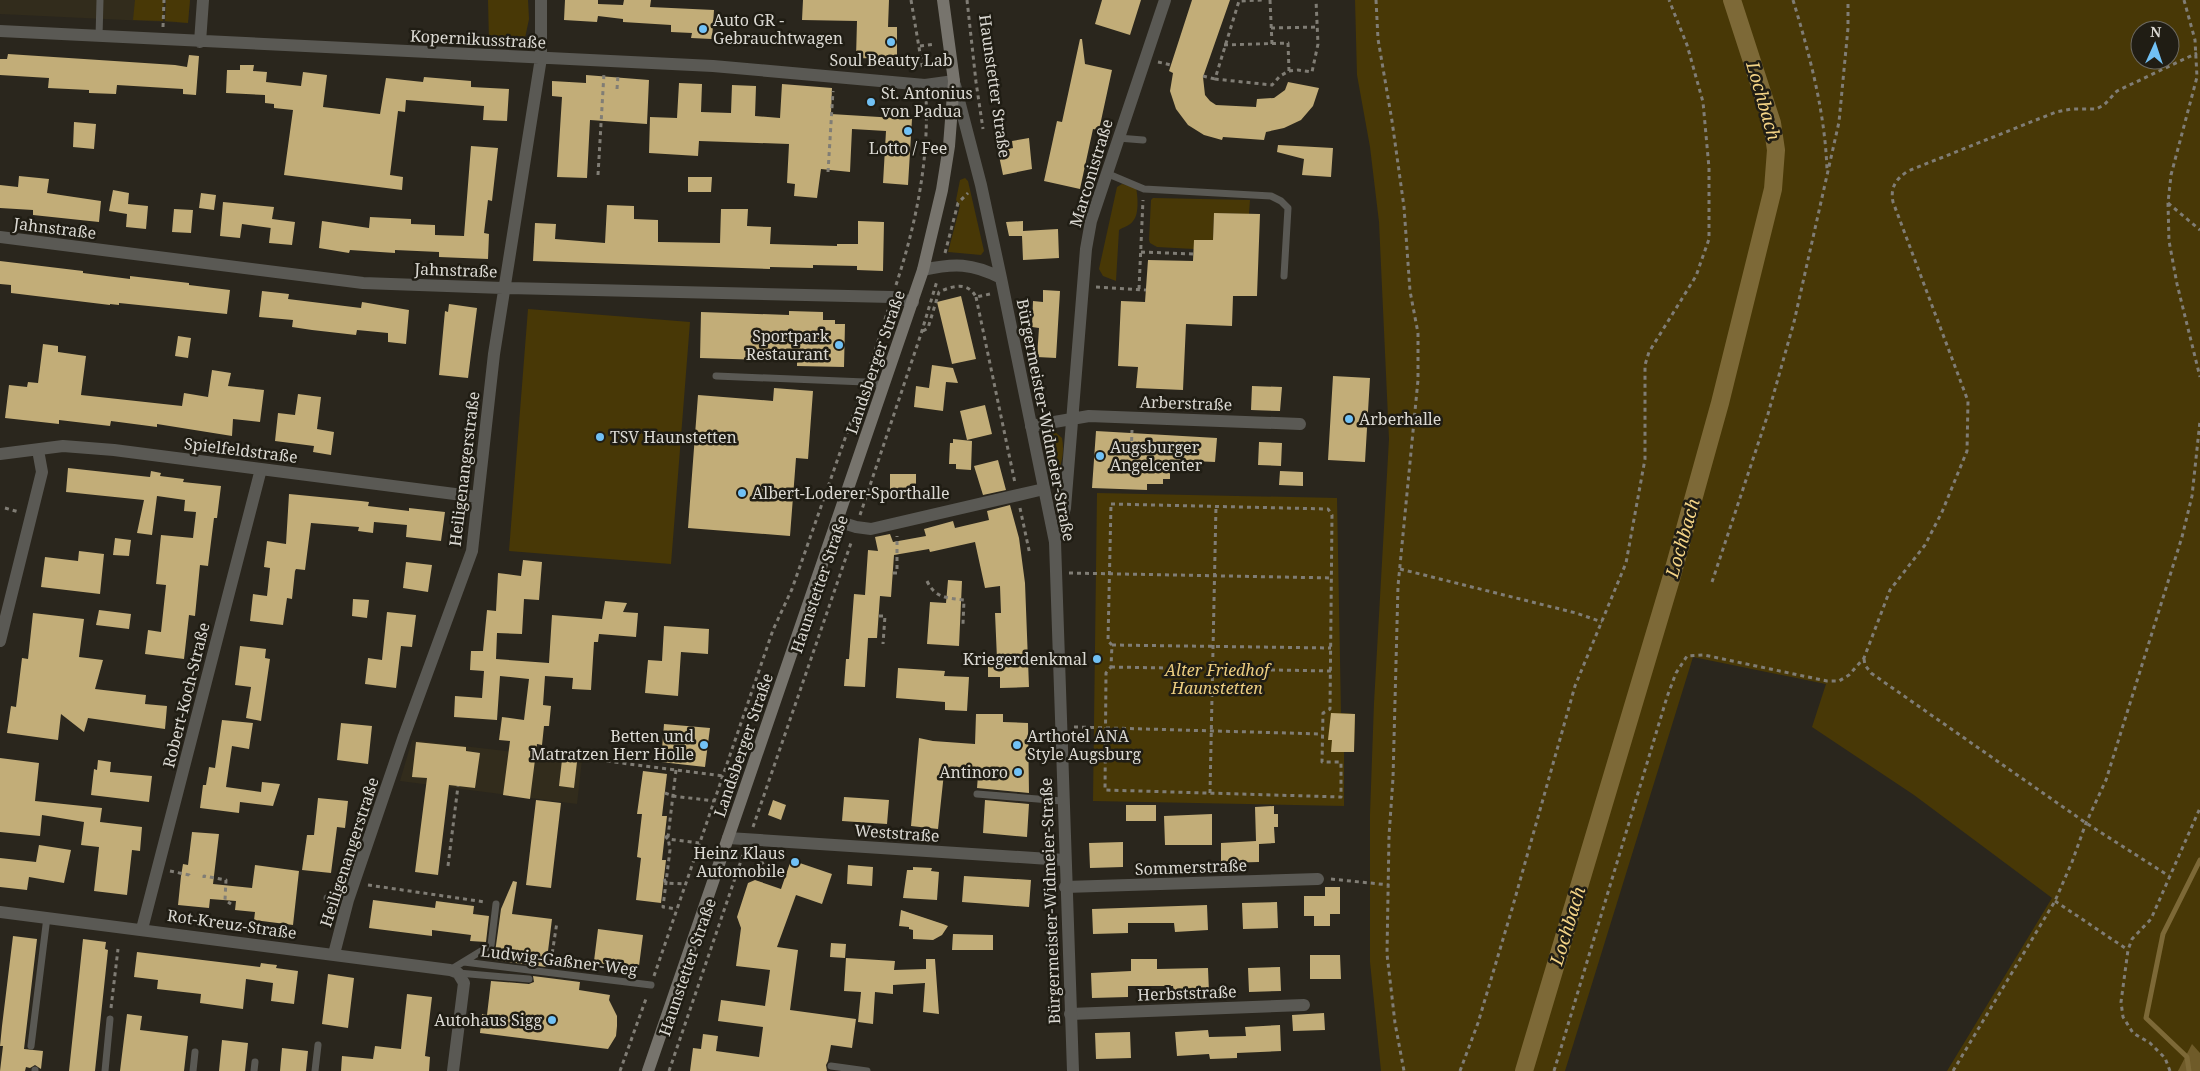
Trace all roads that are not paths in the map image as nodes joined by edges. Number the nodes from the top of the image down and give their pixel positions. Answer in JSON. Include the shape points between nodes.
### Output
{"nodes":[{"id":1,"x":100,"y":0,"type":"edge"},
{"id":2,"x":203,"y":0,"type":"edge"},
{"id":3,"x":541,"y":0,"type":"edge"},
{"id":4,"x":943,"y":0,"type":"edge"},
{"id":5,"x":1165,"y":0,"type":"edge"},
{"id":6,"x":0,"y":31,"type":"edge"},
{"id":7,"x":99,"y":36,"type":"junction"},
{"id":8,"x":200,"y":42,"type":"junction"},
{"id":9,"x":541,"y":58,"type":"junction"},
{"id":10,"x":954,"y":81,"type":"junction"},
{"id":11,"x":1117,"y":138,"type":"junction"},
{"id":12,"x":1143,"y":140,"type":"dead end"},
{"id":13,"x":1106,"y":172,"type":"junction"},
{"id":14,"x":0,"y":237,"type":"edge"},
{"id":15,"x":923,"y":270,"type":"junction"},
{"id":16,"x":1284,"y":276,"type":"dead end"},
{"id":17,"x":1001,"y":278,"type":"junction"},
{"id":18,"x":503,"y":288,"type":"junction"},
{"id":19,"x":912,"y":302,"type":"junction"},
{"id":20,"x":716,"y":376,"type":"dead end"},
{"id":21,"x":883,"y":385,"type":"junction"},
{"id":22,"x":1072,"y":420,"type":"junction"},
{"id":23,"x":1300,"y":424,"type":"dead end"},
{"id":24,"x":1031,"y":426,"type":"junction"},
{"id":25,"x":38,"y":450,"type":"junction"},
{"id":26,"x":0,"y":454,"type":"edge"},
{"id":27,"x":260,"y":469,"type":"junction"},
{"id":28,"x":1044,"y":489,"type":"junction"},
{"id":29,"x":478,"y":497,"type":"junction"},
{"id":30,"x":837,"y":522,"type":"junction"},
{"id":31,"x":1054,"y":542,"type":"junction"},
{"id":32,"x":0,"y":641,"type":"edge"},
{"id":33,"x":977,"y":794,"type":"dead end"},
{"id":34,"x":1062,"y":801,"type":"junction"},
{"id":35,"x":728,"y":838,"type":"junction"},
{"id":36,"x":1064,"y":860,"type":"junction"},
{"id":37,"x":1318,"y":879,"type":"road end"},
{"id":38,"x":1065,"y":887,"type":"junction"},
{"id":39,"x":327,"y":898,"type":"dead end"},
{"id":40,"x":348,"y":900,"type":"junction"},
{"id":41,"x":496,"y":904,"type":"road end"},
{"id":42,"x":0,"y":912,"type":"edge"},
{"id":43,"x":47,"y":917,"type":"junction"},
{"id":44,"x":142,"y":929,"type":"junction"},
{"id":45,"x":334,"y":954,"type":"junction"},
{"id":46,"x":457,"y":968,"type":"junction"},
{"id":47,"x":529,"y":979,"type":"dead end"},
{"id":48,"x":650,"y":985,"type":"road end"},
{"id":49,"x":1304,"y":1004,"type":"dead end"},
{"id":50,"x":1070,"y":1014,"type":"junction"},
{"id":51,"x":110,"y":1019,"type":"road end"},
{"id":52,"x":318,"y":1045,"type":"dead end"},
{"id":53,"x":31,"y":1046,"type":"dead end"},
{"id":54,"x":195,"y":1052,"type":"dead end"},
{"id":55,"x":255,"y":1062,"type":"dead end"},
{"id":56,"x":832,"y":1066,"type":"dead end"},
{"id":57,"x":105,"y":1071,"type":"edge"},
{"id":58,"x":193,"y":1071,"type":"edge"},
{"id":59,"x":254,"y":1071,"type":"edge"},
{"id":60,"x":315,"y":1071,"type":"edge"},
{"id":61,"x":453,"y":1071,"type":"edge"},
{"id":62,"x":648,"y":1071,"type":"edge"},
{"id":63,"x":867,"y":1071,"type":"edge"},
{"id":64,"x":1073,"y":1071,"type":"edge"}],
"edges":[{"from":1,"to":7,"type":"lane"},
{"from":2,"to":8,"type":"street"},
{"from":3,"to":9,"type":"street","name":"Heiligenangerstraße"},
{"from":4,"to":10,"type":"main road"},
{"from":5,"to":11,"type":"street","name":"Marconistraße"},
{"from":6,"to":7,"type":"street","name":"Kopernikusstraße"},
{"from":7,"to":8,"type":"street","name":"Kopernikusstraße"},
{"from":8,"to":9,"type":"street","name":"Kopernikusstraße"},
{"from":9,"to":10,"type":"street","name":"Kopernikusstraße","via":[[713,66],[925,85]]},
{"from":9,"to":18,"type":"street","name":"Heiligenangerstraße"},
{"from":10,"to":15,"type":"main road","name":"Landsberger Straße","via":[[942,190]]},
{"from":10,"to":17,"type":"street","name":"Bürgermeister-Widmeier-Straße"},
{"from":11,"to":12,"type":"lane"},
{"from":11,"to":13,"type":"street","name":"Marconistraße"},
{"from":13,"to":16,"type":"lane","via":[[1144,189],[1271,196],[1281,201],[1288,208]]},
{"from":13,"to":22,"type":"street","name":"Marconistraße","via":[[1091,221]]},
{"from":14,"to":18,"type":"street","name":"Jahnstraße","via":[[363,283]]},
{"from":15,"to":17,"type":"street","via":[[964,264]]},
{"from":15,"to":19,"type":"main road","name":"Landsberger Straße"},
{"from":17,"to":24,"type":"street","name":"Bürgermeister-Widmeier-Straße"},
{"from":18,"to":19,"type":"street","name":"Jahnstraße","via":[[892,297]]},
{"from":18,"to":29,"type":"street","name":"Heiligenangerstraße"},
{"from":19,"to":21,"type":"main road","name":"Landsberger Straße"},
{"from":20,"to":21,"type":"lane"},
{"from":21,"to":30,"type":"main road","name":"Landsberger Straße"},
{"from":22,"to":23,"type":"street","name":"Arberstraße","via":[[1089,416]]},
{"from":22,"to":24,"type":"street"},
{"from":22,"to":31,"type":"street","name":"Marconistraße","via":[[1065,508]]},
{"from":24,"to":28,"type":"street","name":"Bürgermeister-Widmeier-Straße"},
{"from":25,"to":26,"type":"street","name":"Spielfeldstraße"},
{"from":25,"to":27,"type":"street","name":"Spielfeldstraße","via":[[63,446],[114,450]]},
{"from":25,"to":32,"type":"street","via":[[42,472]]},
{"from":27,"to":29,"type":"street","name":"Spielfeldstraße"},
{"from":27,"to":44,"type":"street","name":"Robert-Koch-Straße"},
{"from":28,"to":30,"type":"street","via":[[871,529]]},
{"from":28,"to":31,"type":"street","name":"Bürgermeister-Widmeier-Straße"},
{"from":29,"to":40,"type":"street","name":"Heiligenangerstraße","via":[[472,551],[421,686]]},
{"from":30,"to":35,"type":"main road","name":"Landsberger Straße"},
{"from":31,"to":34,"type":"street","name":"Bürgermeister-Widmeier-Straße"},
{"from":33,"to":34,"type":"lane"},
{"from":34,"to":36,"type":"street","name":"Bürgermeister-Widmeier-Straße"},
{"from":35,"to":36,"type":"street","name":"Weststraße"},
{"from":35,"to":62,"type":"main road","name":"Landsberger Straße"},
{"from":36,"to":38,"type":"street","name":"Bürgermeister-Widmeier-Straße"},
{"from":37,"to":38,"type":"street","name":"Sommerstraße"},
{"from":38,"to":50,"type":"street","name":"Bürgermeister-Widmeier-Straße"},
{"from":39,"to":40,"type":"lane"},
{"from":40,"to":45,"type":"street","name":"Heiligenangerstraße"},
{"from":41,"to":46,"type":"lane","via":[[491,945]]},
{"from":42,"to":43,"type":"street","name":"Rot-Kreuz-Straße"},
{"from":43,"to":44,"type":"street","name":"Rot-Kreuz-Straße"},
{"from":43,"to":53,"type":"lane"},
{"from":44,"to":45,"type":"street","name":"Rot-Kreuz-Straße"},
{"from":45,"to":46,"type":"street","name":"Rot-Kreuz-Straße"},
{"from":46,"to":47,"type":"lane"},
{"from":46,"to":48,"type":"lane","name":"Ludwig-Gaßner-Weg","via":[[550,973]]},
{"from":46,"to":61,"type":"street","via":[[464,983]]},
{"from":49,"to":50,"type":"street","name":"Herbststraße"},
{"from":50,"to":64,"type":"street","name":"Bürgermeister-Widmeier-Straße"},
{"from":51,"to":57,"type":"lane"},
{"from":52,"to":60,"type":"lane"},
{"from":54,"to":58,"type":"lane"},
{"from":55,"to":59,"type":"lane"},
{"from":56,"to":63,"type":"lane"}]}
